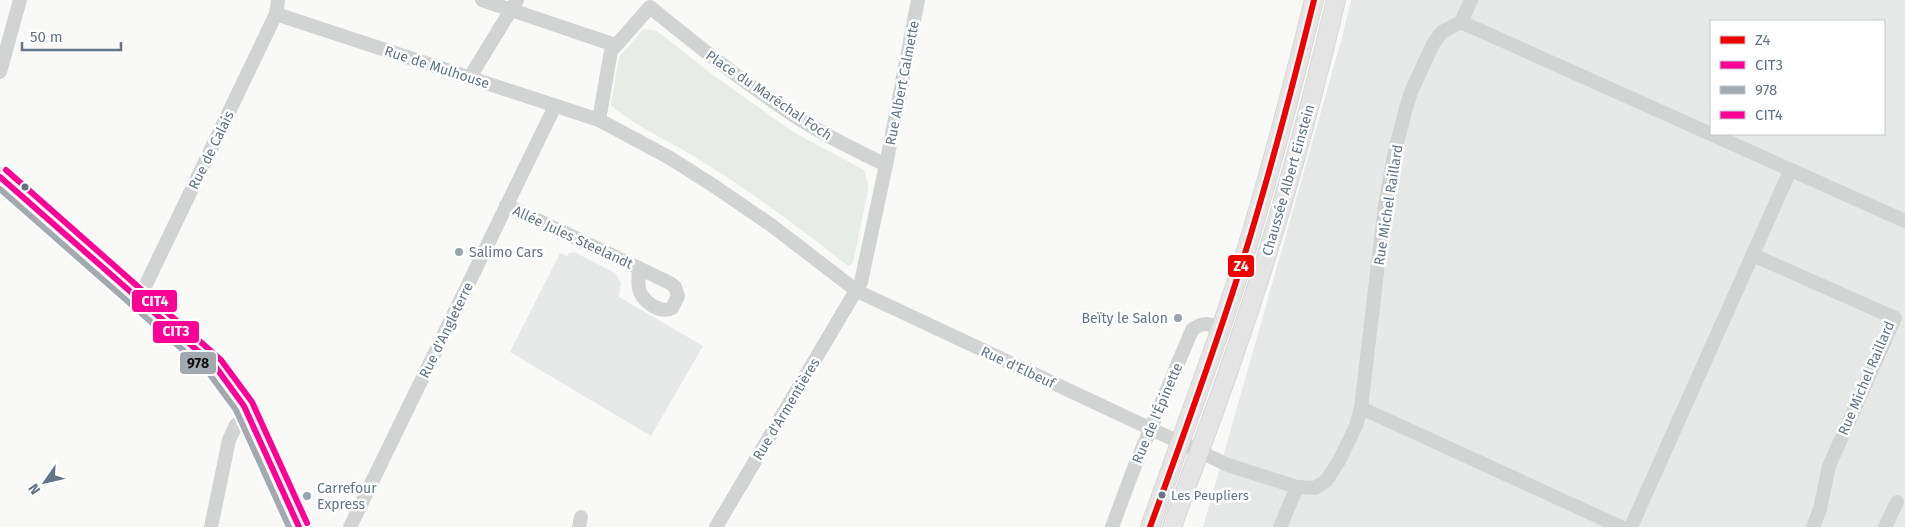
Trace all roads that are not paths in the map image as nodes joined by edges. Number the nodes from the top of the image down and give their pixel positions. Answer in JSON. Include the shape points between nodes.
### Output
{"nodes":[{"id":1,"x":20,"y":0,"type":"edge"},
{"id":2,"x":278,"y":0,"type":"edge"},
{"id":3,"x":482,"y":0,"type":"edge"},
{"id":4,"x":918,"y":0,"type":"edge"},
{"id":5,"x":1314,"y":0,"type":"edge"},
{"id":6,"x":1336,"y":0,"type":"edge"},
{"id":7,"x":1471,"y":0,"type":"edge"},
{"id":8,"x":653,"y":4,"type":"edge"},
{"id":9,"x":514,"y":5,"type":"edge"},
{"id":10,"x":276,"y":14,"type":"junction"},
{"id":11,"x":1461,"y":22,"type":"junction"},
{"id":12,"x":615,"y":45,"type":"junction"},
{"id":13,"x":0,"y":72,"type":"edge"},
{"id":14,"x":470,"y":78,"type":"junction"},
{"id":15,"x":555,"y":106,"type":"junction"},
{"id":16,"x":599,"y":120,"type":"junction"},
{"id":17,"x":1710,"y":135,"type":"edge"},
{"id":18,"x":1711,"y":135,"type":"edge"},
{"id":19,"x":886,"y":165,"type":"junction"},
{"id":20,"x":1790,"y":171,"type":"junction"},
{"id":21,"x":0,"y":177,"type":"edge"},
{"id":22,"x":506,"y":205,"type":"junction"},
{"id":23,"x":1905,"y":221,"type":"edge"},
{"id":24,"x":1753,"y":255,"type":"junction"},
{"id":25,"x":639,"y":268,"type":"dead end"},
{"id":26,"x":857,"y":291,"type":"junction"},
{"id":27,"x":139,"y":299,"type":"junction"},
{"id":28,"x":1221,"y":328,"type":"junction"},
{"id":29,"x":1361,"y":408,"type":"junction"},
{"id":30,"x":248,"y":415,"type":"junction"},
{"id":31,"x":1150,"y":429,"type":"junction"},
{"id":32,"x":1180,"y":443,"type":"junction"},
{"id":33,"x":1200,"y":452,"type":"junction"},
{"id":34,"x":1297,"y":487,"type":"junction"},
{"id":35,"x":1897,"y":502,"type":"dead end"},
{"id":36,"x":1174,"y":523,"type":"edge"},
{"id":37,"x":211,"y":527,"type":"edge"},
{"id":38,"x":299,"y":527,"type":"edge"},
{"id":39,"x":350,"y":527,"type":"edge"},
{"id":40,"x":716,"y":527,"type":"edge"},
{"id":41,"x":1112,"y":527,"type":"edge"},
{"id":42,"x":1150,"y":527,"type":"edge"},
{"id":43,"x":1280,"y":527,"type":"edge"},
{"id":44,"x":1621,"y":527,"type":"edge"},
{"id":45,"x":1631,"y":527,"type":"edge"},
{"id":46,"x":1813,"y":527,"type":"edge"},
{"id":47,"x":1885,"y":527,"type":"edge"}],
"edges":[{"from":1,"to":13,"type":"street"},
{"from":2,"to":10,"type":"street","name":"Rue de Calais"},
{"from":3,"to":9,"type":"street"},
{"from":4,"to":19,"type":"street","name":"Rue Albert Calmette"},
{"from":5,"to":28,"type":"main road","name":"Chaussée Albert Einstein","via":[[1266,184]]},
{"from":6,"to":33,"type":"main road","name":"Chaussée Albert Einstein","via":[[1276,228]]},
{"from":7,"to":11,"type":"street"},
{"from":8,"to":12,"type":"street","name":"Place du Maréchal Foch"},
{"from":8,"to":19,"type":"street","name":"Place du Maréchal Foch","via":[[710,56],[802,120]]},
{"from":9,"to":12,"type":"street"},
{"from":9,"to":14,"type":"street"},
{"from":10,"to":14,"type":"street","name":"Rue de Mulhouse"},
{"from":10,"to":27,"type":"street","name":"Rue de Calais"},
{"from":11,"to":17,"type":"street"},
{"from":11,"to":29,"type":"street","name":"Rue Michel Raillard","via":[[1442,32],[1433,44],[1411,92],[1398,137],[1385,205]]},
{"from":12,"to":16,"type":"street","name":"Place du Maréchal Foch","via":[[609,57]]},
{"from":14,"to":15,"type":"street","name":"Rue de Mulhouse"},
{"from":15,"to":16,"type":"street","name":"Rue de Mulhouse"},
{"from":15,"to":22,"type":"street","name":"Rue d'Angleterre"},
{"from":16,"to":26,"type":"street","via":[[714,186]]},
{"from":18,"to":20,"type":"street"},
{"from":19,"to":26,"type":"street","via":[[864,275]]},
{"from":20,"to":23,"type":"street"},
{"from":20,"to":24,"type":"street"},
{"from":21,"to":27,"type":"main road"},
{"from":22,"to":25,"type":"street","name":"Allée Jules Steelandt"},
{"from":22,"to":39,"type":"street","name":"Rue d'Angleterre"},
{"from":24,"to":45,"type":"street"},
{"from":24,"to":46,"type":"street","name":"Rue Michel Raillard","via":[[1895,318],[1828,466]]},
{"from":26,"to":31,"type":"street","name":"Rue d'Elbeuf"},
{"from":26,"to":40,"type":"street","name":"Rue d'Armentières"},
{"from":27,"to":30,"type":"main road","via":[[215,366]]},
{"from":28,"to":31,"type":"street","name":"Rue de l'Épinette","via":[[1205,322],[1192,330]]},
{"from":28,"to":32,"type":"main road","name":"Chaussée Albert Einstein"},
{"from":29,"to":34,"type":"street","name":"Rue Michel Raillard","via":[[1356,426],[1330,476],[1315,488]]},
{"from":29,"to":44,"type":"street"},
{"from":30,"to":37,"type":"street","via":[[236,425],[229,440]]},
{"from":30,"to":38,"type":"main road"},
{"from":31,"to":32,"type":"street","name":"Rue d'Elbeuf"},
{"from":31,"to":41,"type":"street","name":"Rue de l'Épinette"},
{"from":32,"to":33,"type":"street","name":"Rue Michel Raillard"},
{"from":32,"to":42,"type":"main road","name":"Chaussée Albert Einstein"},
{"from":33,"to":34,"type":"street","name":"Rue Michel Raillard","via":[[1228,465]]},
{"from":33,"to":36,"type":"main road","name":"Chaussée Albert Einstein"},
{"from":34,"to":43,"type":"street"},
{"from":35,"to":47,"type":"street"}]}
